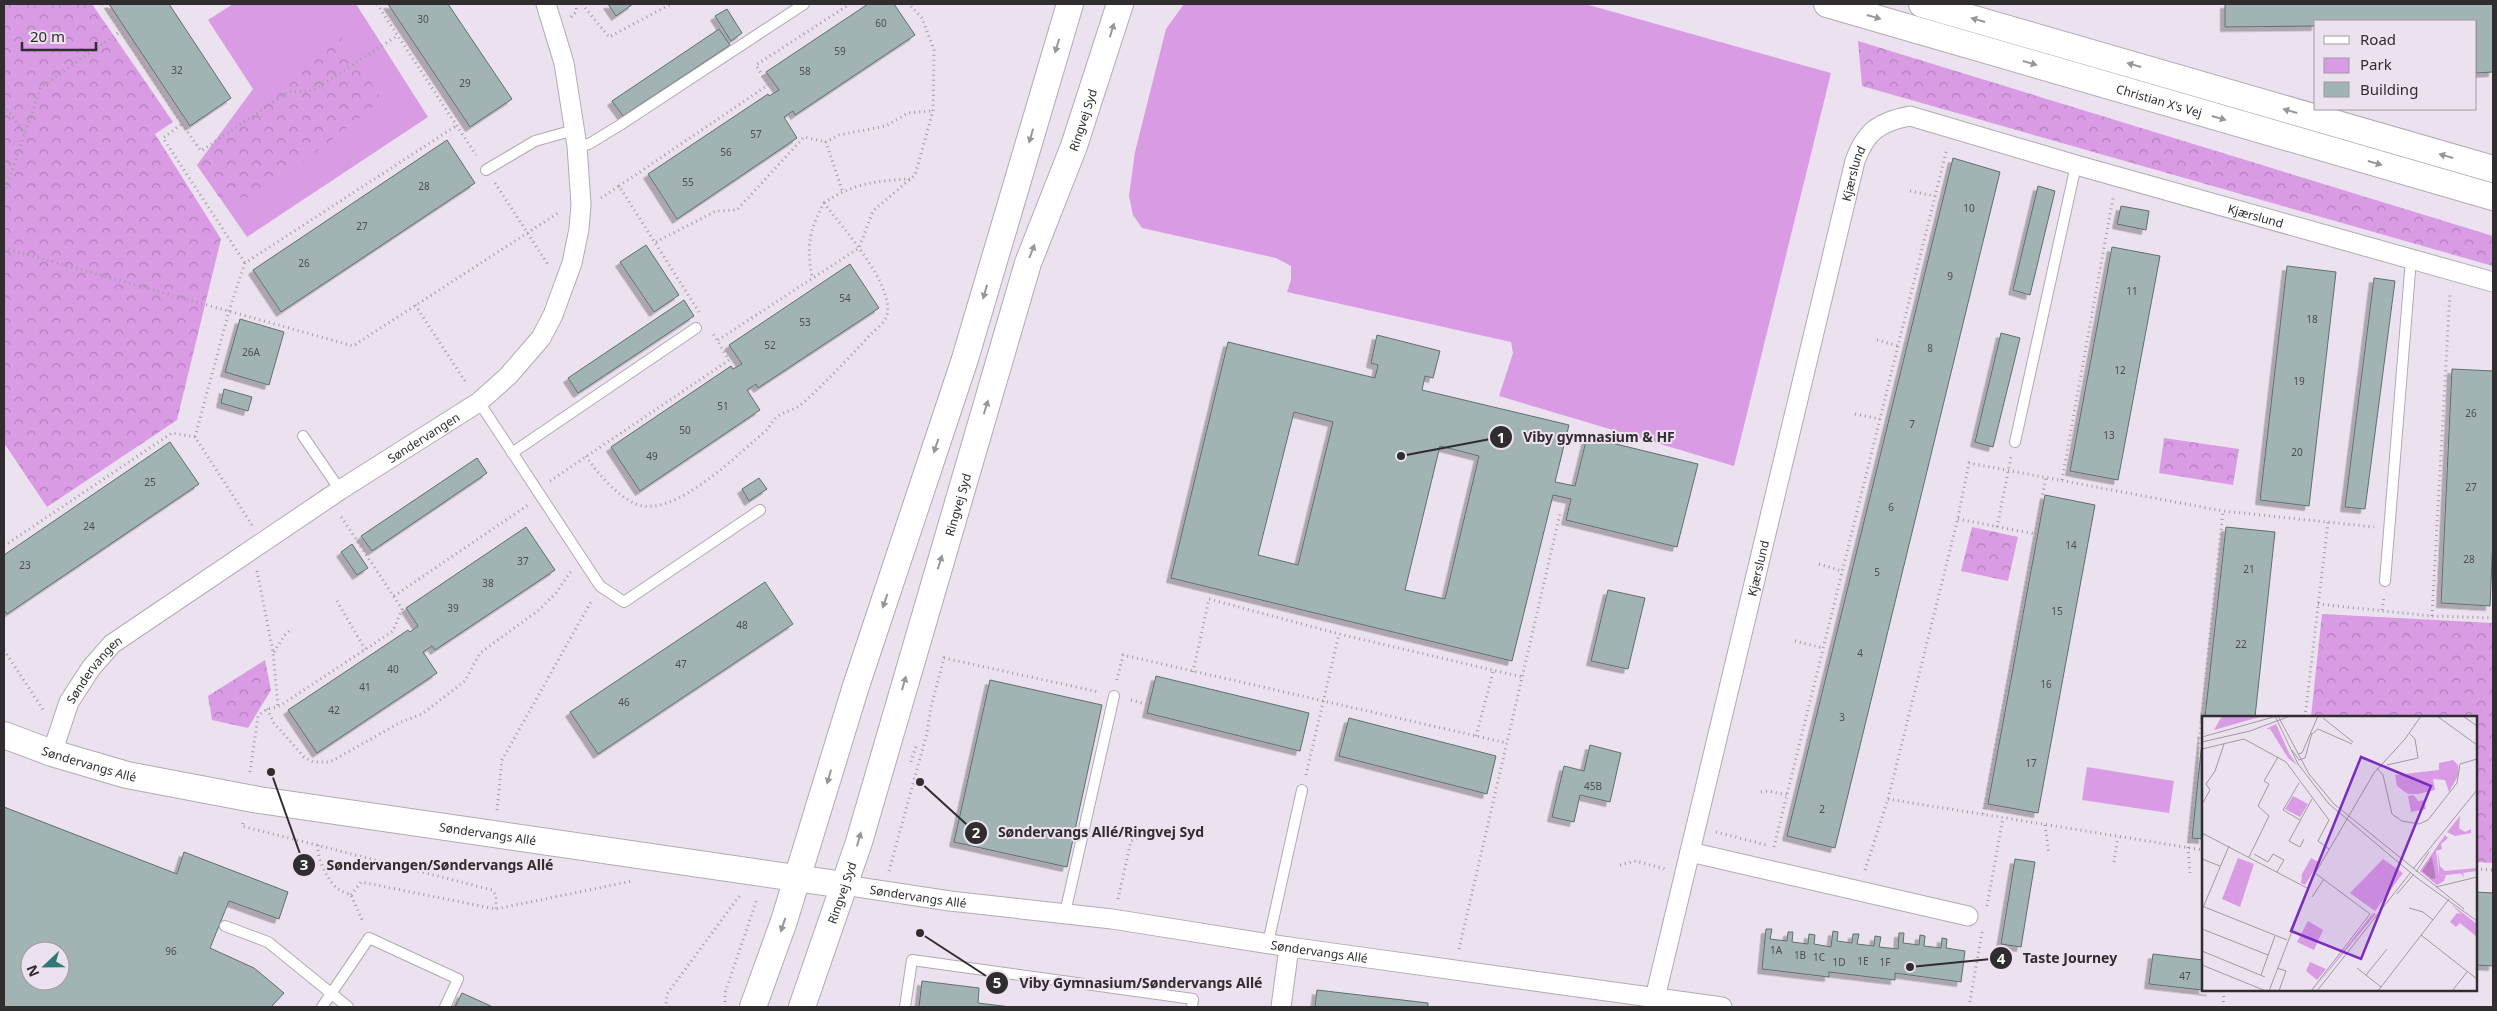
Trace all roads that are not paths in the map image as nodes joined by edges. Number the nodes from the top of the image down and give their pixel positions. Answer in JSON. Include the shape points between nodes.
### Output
{"nodes":[{"id":1,"x":546,"y":4,"type":"edge"},
{"id":2,"x":804,"y":4,"type":"edge"},
{"id":3,"x":1070,"y":4,"type":"edge"},
{"id":4,"x":1120,"y":4,"type":"edge"},
{"id":5,"x":1827,"y":4,"type":"edge"},
{"id":6,"x":1922,"y":4,"type":"edge"},
{"id":7,"x":575,"y":138,"type":"junction"},
{"id":8,"x":2076,"y":165,"type":"junction"},
{"id":9,"x":2493,"y":169,"type":"edge"},
{"id":10,"x":486,"y":170,"type":"road end"},
{"id":11,"x":2493,"y":197,"type":"edge"},
{"id":12,"x":2411,"y":259,"type":"junction"},
{"id":13,"x":2493,"y":282,"type":"edge"},
{"id":14,"x":696,"y":328,"type":"dead end"},
{"id":15,"x":479,"y":402,"type":"junction"},
{"id":16,"x":303,"y":436,"type":"dead end"},
{"id":17,"x":2015,"y":442,"type":"dead end"},
{"id":18,"x":512,"y":453,"type":"junction"},
{"id":19,"x":334,"y":494,"type":"junction"},
{"id":20,"x":760,"y":510,"type":"dead end"},
{"id":21,"x":2385,"y":581,"type":"dead end"},
{"id":22,"x":1114,"y":696,"type":"road end"},
{"id":23,"x":4,"y":736,"type":"edge"},
{"id":24,"x":55,"y":743,"type":"junction"},
{"id":25,"x":1302,"y":790,"type":"road end"},
{"id":26,"x":1690,"y":852,"type":"junction"},
{"id":27,"x":798,"y":878,"type":"junction"},
{"id":28,"x":844,"y":885,"type":"junction"},
{"id":29,"x":1065,"y":913,"type":"junction"},
{"id":30,"x":1968,"y":916,"type":"dead end"},
{"id":31,"x":225,"y":926,"type":"dead end"},
{"id":32,"x":1268,"y":943,"type":"junction"},
{"id":33,"x":1289,"y":947,"type":"junction"},
{"id":34,"x":332,"y":995,"type":"junction"},
{"id":35,"x":1655,"y":998,"type":"junction"},
{"id":36,"x":322,"y":1007,"type":"edge"},
{"id":37,"x":348,"y":1007,"type":"edge"},
{"id":38,"x":445,"y":1007,"type":"edge"},
{"id":39,"x":753,"y":1007,"type":"edge"},
{"id":40,"x":802,"y":1007,"type":"edge"},
{"id":41,"x":905,"y":1007,"type":"edge"},
{"id":42,"x":1192,"y":1007,"type":"edge"},
{"id":43,"x":1281,"y":1007,"type":"edge"},
{"id":44,"x":1722,"y":1007,"type":"edge"}],
"edges":[{"from":1,"to":7,"type":"street","name":"Søndervangen","via":[[564,63]]},
{"from":2,"to":7,"type":"lane","via":[[589,144]]},
{"from":3,"to":27,"type":"main road","one_way":true,"via":[[966,359],[856,686]]},
{"from":28,"to":4,"type":"main road","name":"Ringvej Syd","one_way":true,"via":[[1028,263],[1074,146]]},
{"from":5,"to":11,"type":"main road","name":"Christian X's Vej","one_way":true},
{"from":9,"to":6,"type":"main road","one_way":true},
{"from":7,"to":10,"type":"lane","via":[[535,140]]},
{"from":7,"to":15,"type":"street","name":"Søndervangen","via":[[579,229],[566,284],[541,338],[508,376]]},
{"from":8,"to":12,"type":"street","name":"Kjærslund"},
{"from":8,"to":17,"type":"lane"},
{"from":8,"to":26,"type":"street","name":"Kjærslund","via":[[1910,116],[1890,120],[1862,142]]},
{"from":12,"to":13,"type":"street","name":"Kjærslund"},
{"from":12,"to":21,"type":"lane"},
{"from":14,"to":18,"type":"lane"},
{"from":15,"to":18,"type":"lane"},
{"from":15,"to":19,"type":"street","name":"Søndervangen"},
{"from":16,"to":19,"type":"lane"},
{"from":18,"to":20,"type":"lane","via":[[600,586],[624,602]]},
{"from":19,"to":24,"type":"street","name":"Søndervangen","via":[[112,644],[91,668],[69,702]]},
{"from":22,"to":29,"type":"lane"},
{"from":23,"to":24,"type":"main road","name":"Søndervangs Allé"},
{"from":24,"to":27,"type":"main road","name":"Søndervangs Allé","via":[[127,775],[247,798]]},
{"from":25,"to":32,"type":"lane"},
{"from":26,"to":30,"type":"street"},
{"from":26,"to":35,"type":"street","name":"Kjærslund"},
{"from":27,"to":28,"type":"main road","name":"Søndervangs Allé"},
{"from":27,"to":39,"type":"main road","one_way":true},
{"from":28,"to":29,"type":"street","name":"Søndervangs Allé"},
{"from":28,"to":40,"type":"main road","name":"Ringvej Syd"},
{"from":29,"to":32,"type":"street","name":"Søndervangs Allé"},
{"from":31,"to":34,"type":"lane","via":[[268,942]]},
{"from":32,"to":33,"type":"street","name":"Søndervangs Allé"},
{"from":33,"to":35,"type":"street","name":"Søndervangs Allé"},
{"from":33,"to":43,"type":"street"},
{"from":34,"to":36,"type":"lane"},
{"from":34,"to":37,"type":"lane"},
{"from":34,"to":38,"type":"lane","via":[[369,938],[458,979]]},
{"from":35,"to":44,"type":"street","name":"Søndervangs Allé"},
{"from":41,"to":42,"type":"lane","via":[[912,960],[1194,999]]}]}
